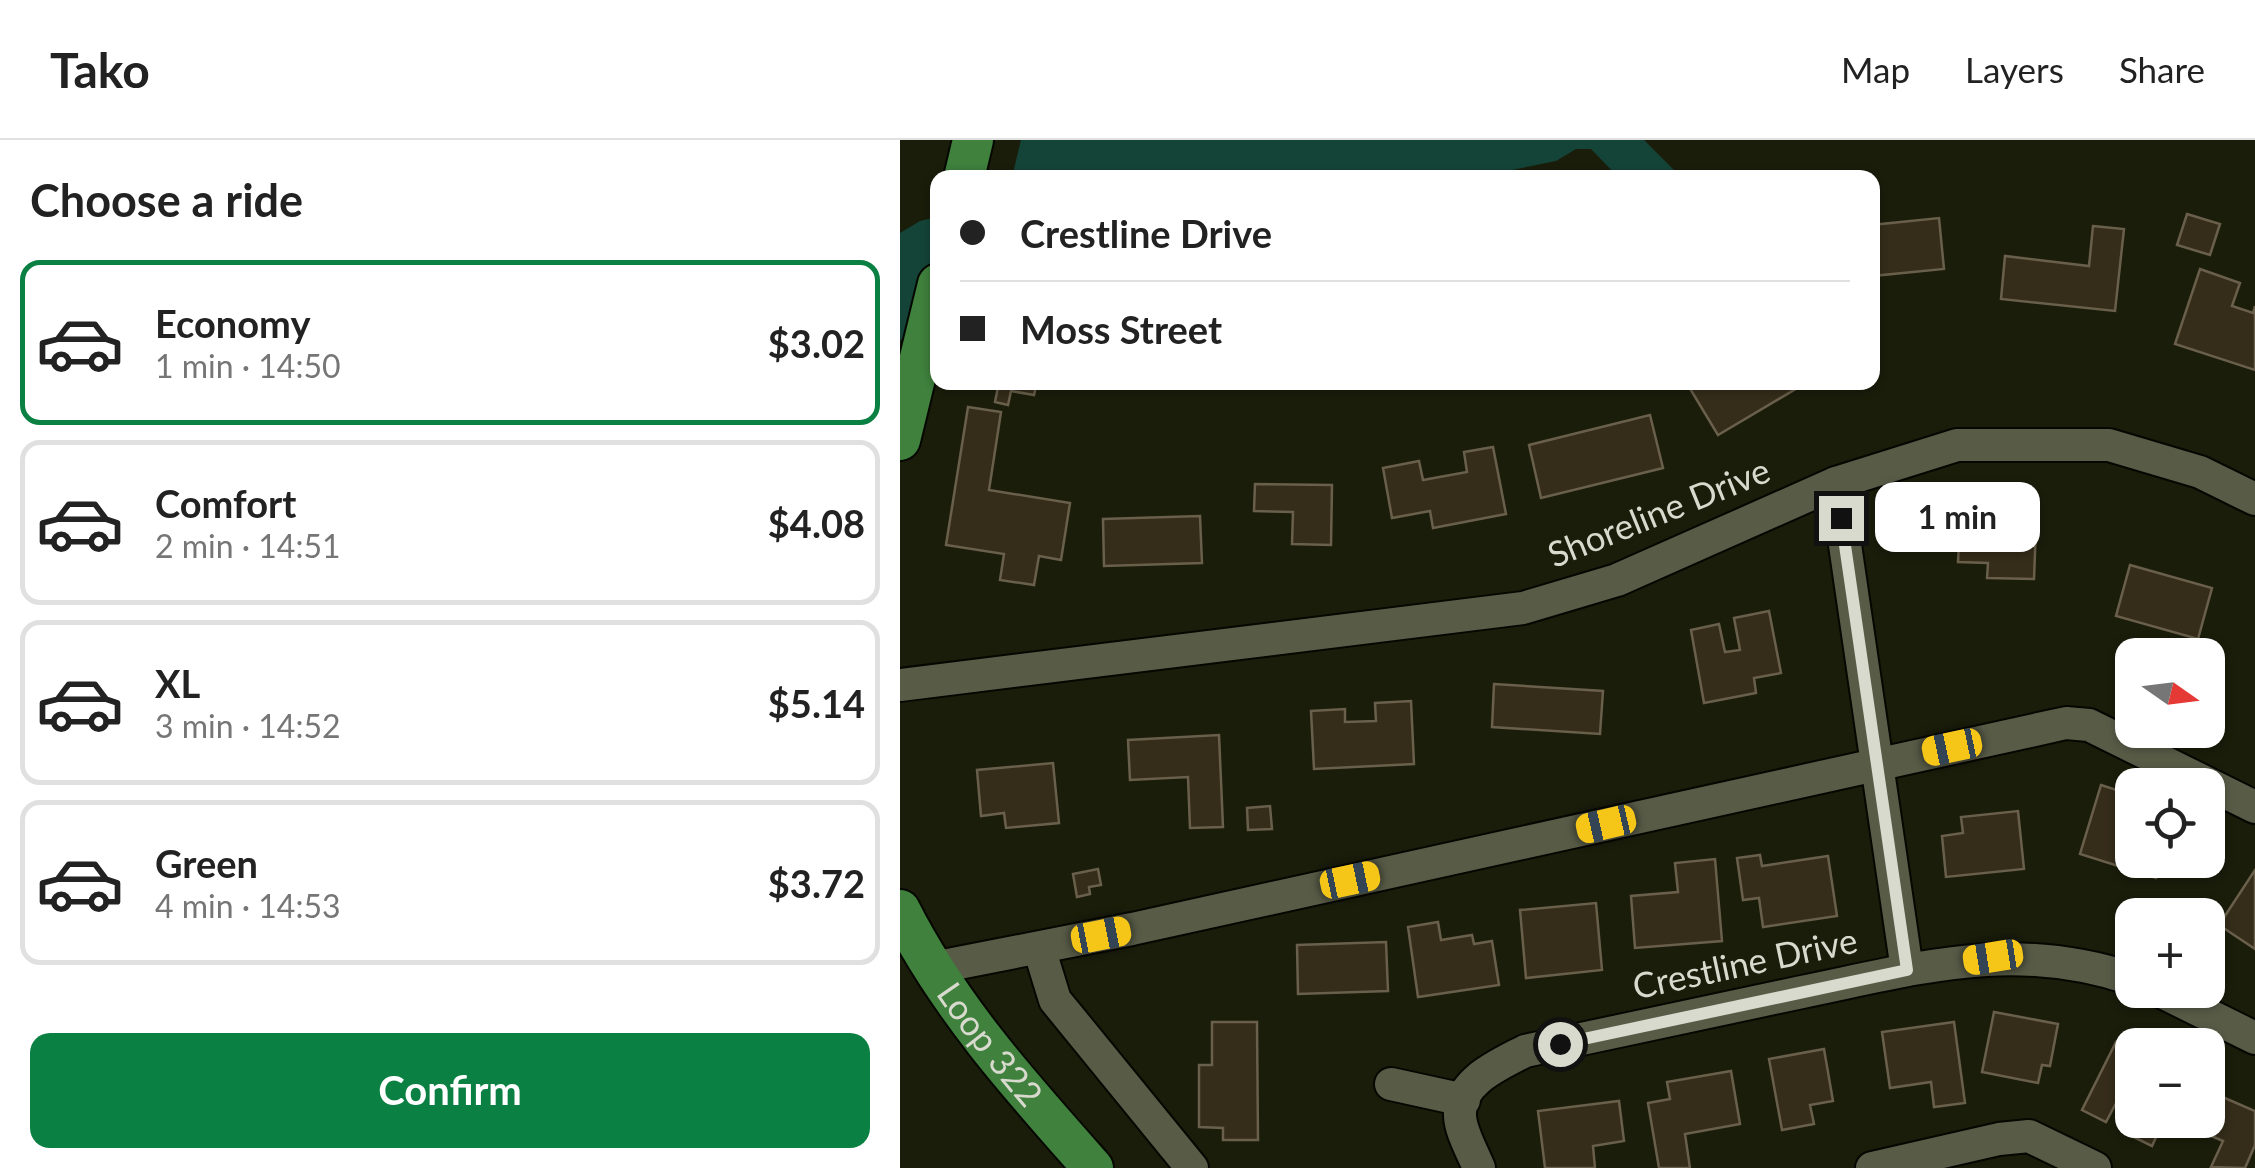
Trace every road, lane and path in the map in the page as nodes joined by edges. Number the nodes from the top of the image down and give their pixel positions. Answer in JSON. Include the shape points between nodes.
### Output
{"nodes":[{"id":1,"x":973,"y":140,"type":"edge"},
{"id":2,"x":966,"y":170,"type":"edge"},
{"id":3,"x":930,"y":316,"type":"edge"},
{"id":4,"x":900,"y":440,"type":"edge"},
{"id":5,"x":1836,"y":483,"type":"junction"},
{"id":6,"x":2255,"y":499,"type":"edge"},
{"id":7,"x":900,"y":685,"type":"edge"},
{"id":8,"x":1877,"y":764,"type":"junction"},
{"id":9,"x":2255,"y":807,"type":"edge"},
{"id":10,"x":900,"y":910,"type":"edge"},
{"id":11,"x":1039,"y":948,"type":"junction"},
{"id":12,"x":933,"y":968,"type":"junction"},
{"id":13,"x":1907,"y":970,"type":"junction"},
{"id":14,"x":2115,"y":973,"type":"edge"},
{"id":15,"x":2194,"y":1008,"type":"edge"},
{"id":16,"x":2255,"y":1038,"type":"edge"},
{"id":17,"x":1392,"y":1084,"type":"dead end"},
{"id":18,"x":1464,"y":1100,"type":"junction"},
{"id":19,"x":1093,"y":1168,"type":"edge"},
{"id":20,"x":1192,"y":1168,"type":"edge"},
{"id":21,"x":1479,"y":1168,"type":"edge"},
{"id":22,"x":1872,"y":1168,"type":"edge"},
{"id":23,"x":2096,"y":1168,"type":"edge"}],
"edges":[{"from":1,"to":2,"type":"main road"},
{"from":3,"to":4,"type":"main road"},
{"from":5,"to":6,"type":"street","name":"Shoreline Drive","via":[[1957,445],[2109,445],[2200,472]]},
{"from":5,"to":7,"type":"street","name":"Shoreline Drive","via":[[1616,580],[1524,608]]},
{"from":5,"to":8,"type":"street"},
{"from":8,"to":9,"type":"street","via":[[2066,722],[2089,726]]},
{"from":8,"to":11,"type":"street"},
{"from":8,"to":13,"type":"street"},
{"from":10,"to":12,"type":"main road","name":"Loop 322"},
{"from":11,"to":12,"type":"street"},
{"from":11,"to":20,"type":"street","via":[[1055,1000]]},
{"from":12,"to":19,"type":"main road","name":"Loop 322","via":[[1008,1072]]},
{"from":13,"to":14,"type":"street","name":"Crestline Drive","via":[[1993,957]]},
{"from":13,"to":18,"type":"street","name":"Crestline Drive","via":[[1525,1051],[1468,1088]]},
{"from":15,"to":16,"type":"street"},
{"from":17,"to":18,"type":"street"},
{"from":18,"to":21,"type":"street","via":[[1460,1114]]},
{"from":22,"to":23,"type":"street","via":[[2029,1136]]}]}
